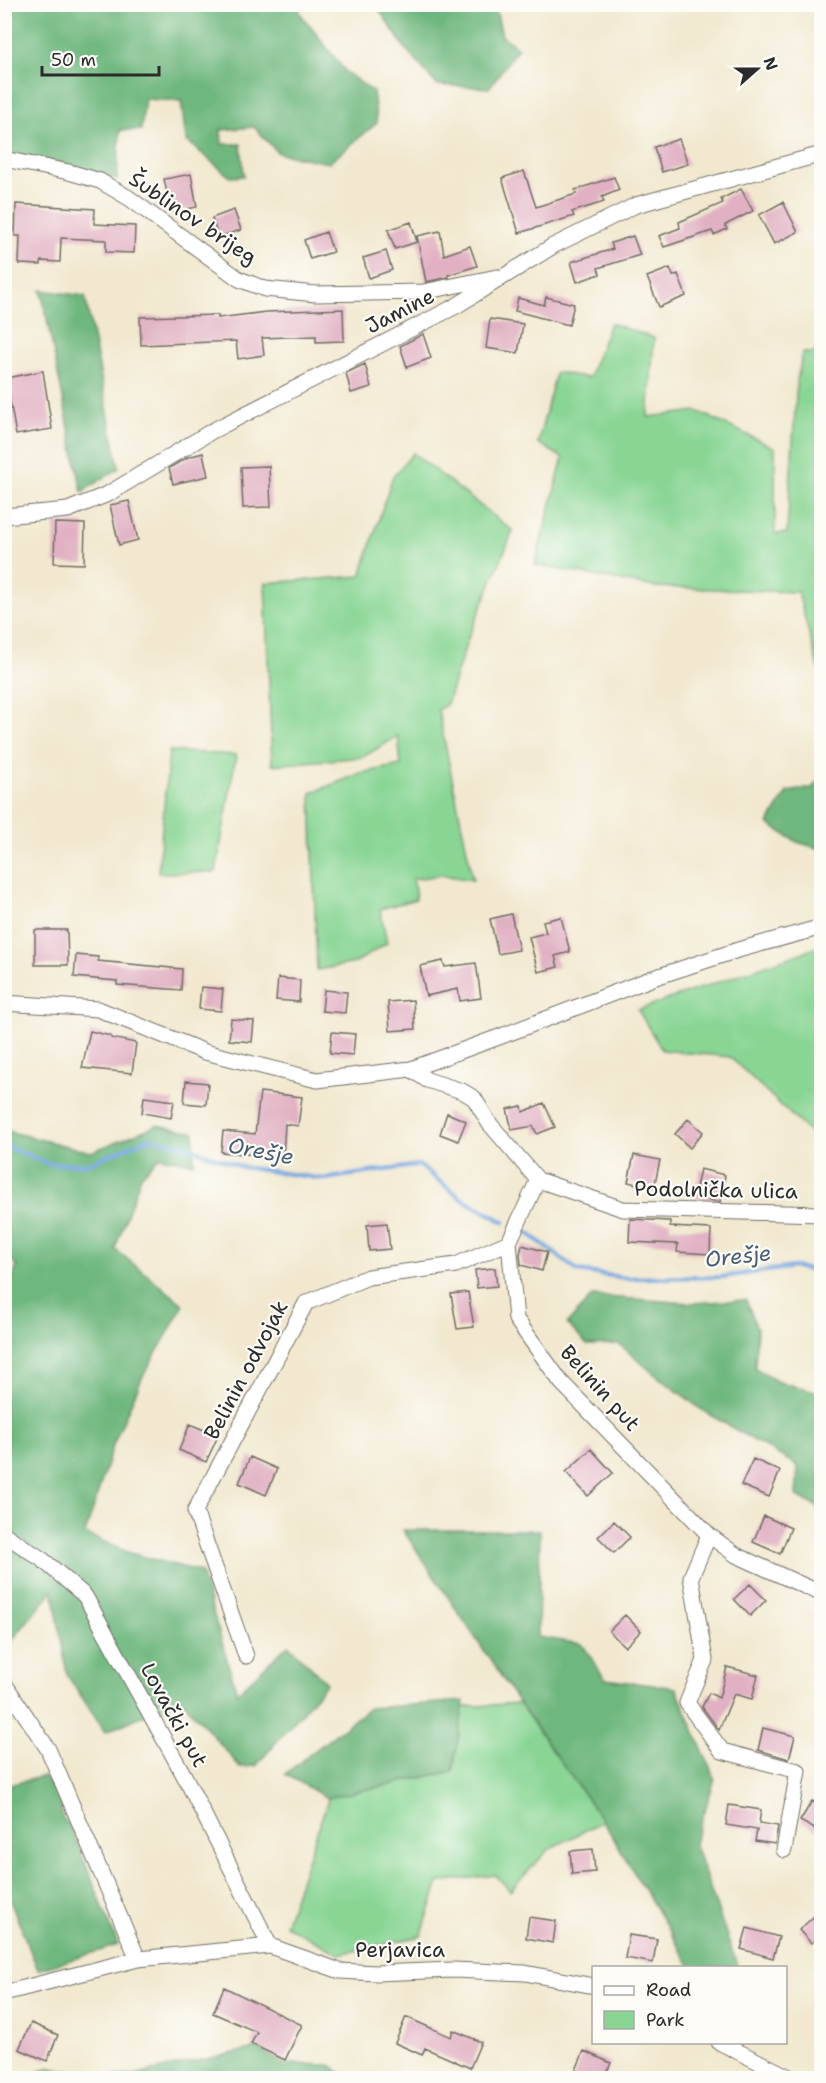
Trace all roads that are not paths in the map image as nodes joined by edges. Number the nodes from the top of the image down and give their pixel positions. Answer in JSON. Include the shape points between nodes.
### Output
{"nodes":[{"id":1,"x":822,"y":154,"type":"edge"},
{"id":2,"x":4,"y":159,"type":"edge"},
{"id":3,"x":503,"y":276,"type":"junction"},
{"id":4,"x":4,"y":516,"type":"edge"},
{"id":5,"x":822,"y":927,"type":"edge"},
{"id":6,"x":4,"y":1003,"type":"edge"},
{"id":7,"x":411,"y":1069,"type":"junction"},
{"id":8,"x":538,"y":1180,"type":"junction"},
{"id":9,"x":822,"y":1214,"type":"edge"},
{"id":10,"x":509,"y":1242,"type":"junction"},
{"id":11,"x":4,"y":1534,"type":"edge"},
{"id":12,"x":709,"y":1535,"type":"junction"},
{"id":13,"x":822,"y":1594,"type":"edge"},
{"id":14,"x":246,"y":1656,"type":"dead end"},
{"id":15,"x":4,"y":1683,"type":"edge"},
{"id":16,"x":784,"y":1850,"type":"dead end"},
{"id":17,"x":270,"y":1946,"type":"junction"},
{"id":18,"x":138,"y":1959,"type":"junction"},
{"id":19,"x":592,"y":1986,"type":"edge"},
{"id":20,"x":4,"y":1993,"type":"edge"},
{"id":21,"x":721,"y":2044,"type":"edge"},
{"id":22,"x":791,"y":2079,"type":"edge"}],
"edges":[{"from":1,"to":3,"type":"street","name":"Jamine","via":[[636,205]]},
{"from":2,"to":3,"type":"street","name":"Šublinov brijeg","via":[[100,181],[239,279],[266,289],[315,294],[423,292]]},
{"from":3,"to":4,"type":"street","name":"Jamine","via":[[456,306],[212,431],[108,494],[68,510]]},
{"from":5,"to":7,"type":"street","via":[[653,978]]},
{"from":6,"to":7,"type":"street","via":[[98,1009],[205,1052],[317,1080]]},
{"from":7,"to":8,"type":"street","via":[[427,1080],[474,1098],[489,1123]]},
{"from":8,"to":9,"type":"street","name":"Podolnička ulica","via":[[623,1209]]},
{"from":8,"to":10,"type":"street"},
{"from":10,"to":12,"type":"street","name":"Belinin put","via":[[516,1319],[561,1382]]},
{"from":10,"to":14,"type":"street","name":"Belinin odvojak","via":[[456,1265],[368,1277],[306,1303],[195,1511]]},
{"from":11,"to":17,"type":"street","name":"Lovački put","via":[[43,1560],[85,1596],[186,1779]]},
{"from":12,"to":13,"type":"street","name":"Belinin put","via":[[736,1556]]},
{"from":12,"to":16,"type":"street","via":[[691,1577],[705,1660],[687,1703],[722,1751],[798,1771]]},
{"from":15,"to":18,"type":"street","via":[[48,1749]]},
{"from":17,"to":18,"type":"street","name":"Perjavica"},
{"from":17,"to":19,"type":"street","name":"Perjavica","via":[[340,1971],[525,1973]]},
{"from":18,"to":20,"type":"street","name":"Perjavica"},
{"from":21,"to":22,"type":"street"}]}
